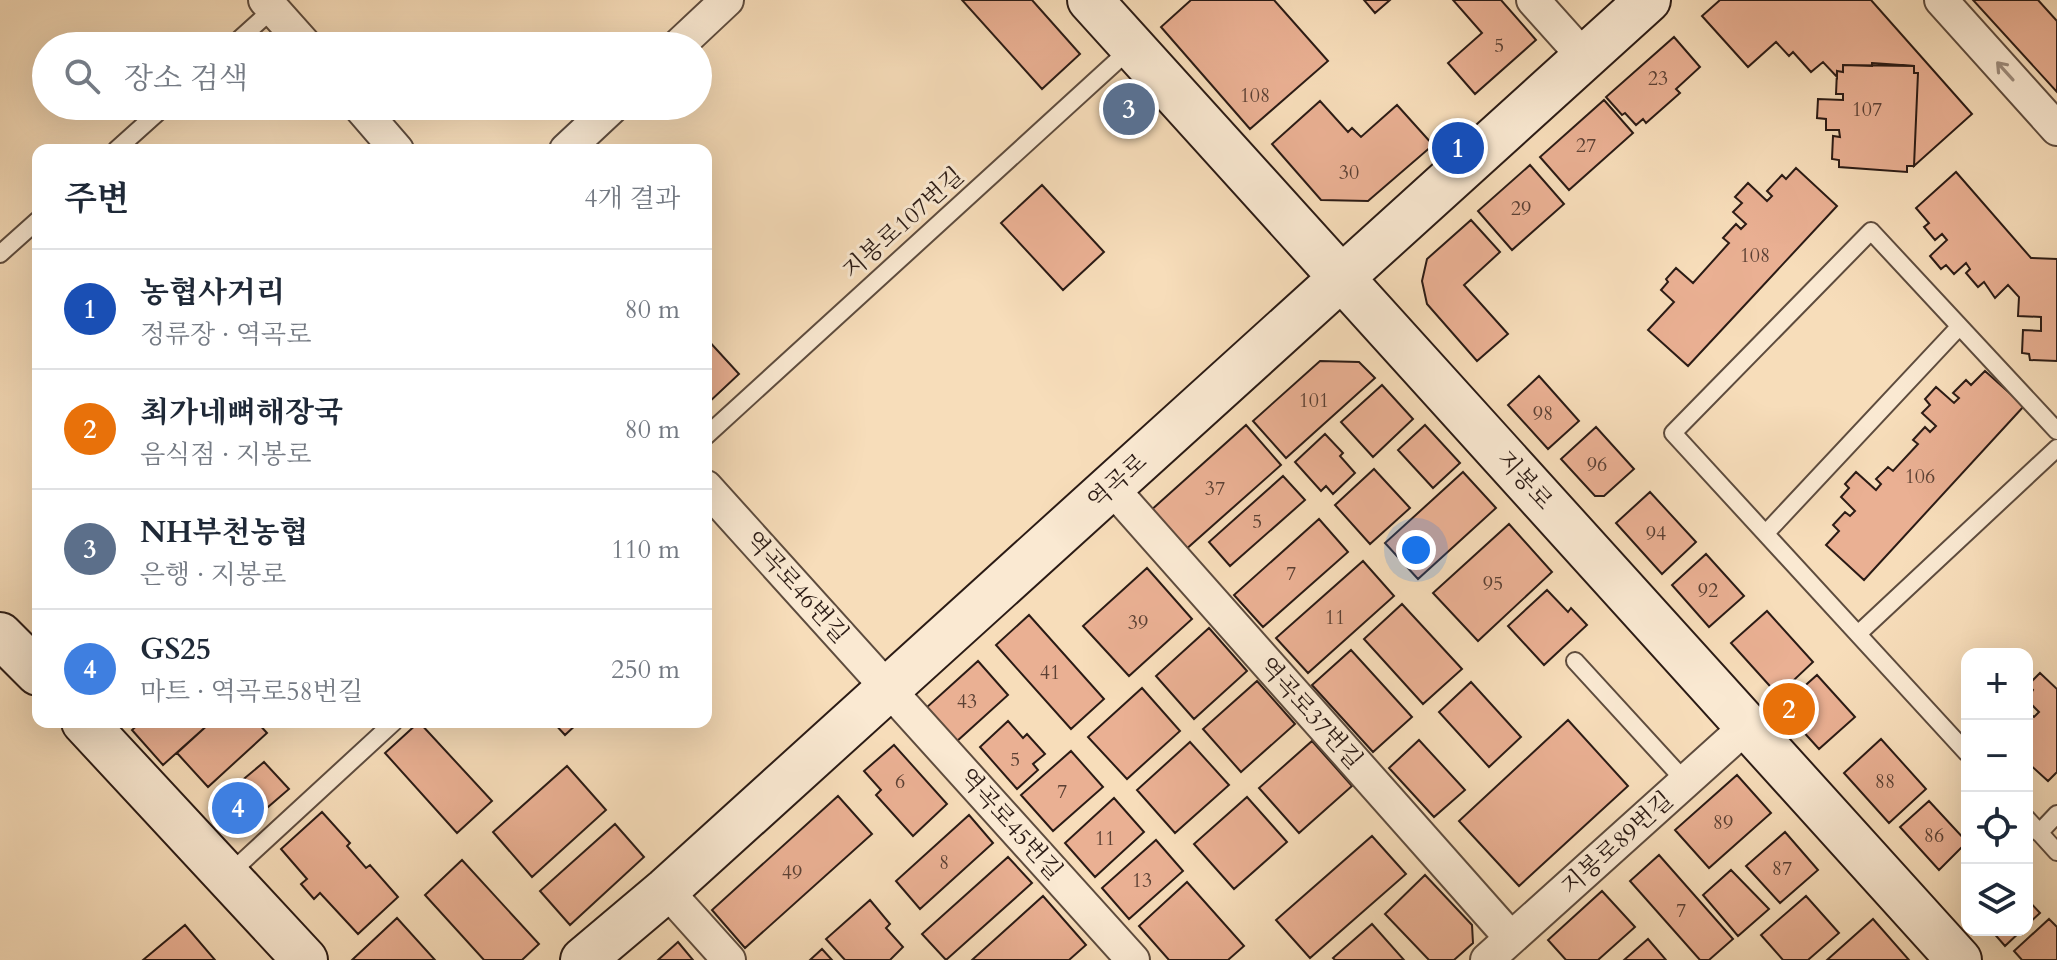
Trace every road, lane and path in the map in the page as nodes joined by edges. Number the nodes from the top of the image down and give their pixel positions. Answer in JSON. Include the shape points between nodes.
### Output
{"nodes":[{"id":1,"x":727,"y":0,"type":"edge"},
{"id":2,"x":1090,"y":0,"type":"edge"},
{"id":3,"x":1533,"y":0,"type":"edge"},
{"id":4,"x":1648,"y":0,"type":"edge"},
{"id":5,"x":1941,"y":0,"type":"edge"},
{"id":6,"x":274,"y":3,"type":"edge"},
{"id":7,"x":246,"y":32,"type":"edge"},
{"id":8,"x":296,"y":32,"type":"edge"},
{"id":9,"x":693,"y":32,"type":"edge"},
{"id":10,"x":1133,"y":46,"type":"junction"},
{"id":11,"x":1585,"y":58,"type":"junction"},
{"id":12,"x":149,"y":120,"type":"edge"},
{"id":13,"x":371,"y":120,"type":"edge"},
{"id":14,"x":598,"y":120,"type":"edge"},
{"id":15,"x":2057,"y":129,"type":"edge"},
{"id":16,"x":123,"y":144,"type":"edge"},
{"id":17,"x":392,"y":144,"type":"edge"},
{"id":18,"x":572,"y":144,"type":"edge"},
{"id":19,"x":32,"y":225,"type":"edge"},
{"id":20,"x":0,"y":254,"type":"edge"},
{"id":21,"x":1343,"y":278,"type":"junction"},
{"id":22,"x":1959,"y":327,"type":"junction"},
{"id":23,"x":712,"y":431,"type":"edge"},
{"id":24,"x":2057,"y":431,"type":"edge"},
{"id":25,"x":2057,"y":448,"type":"edge"},
{"id":26,"x":1111,"y":487,"type":"junction"},
{"id":27,"x":712,"y":494,"type":"edge"},
{"id":28,"x":1766,"y":533,"type":"junction"},
{"id":29,"x":1858,"y":634,"type":"junction"},
{"id":30,"x":1575,"y":661,"type":"dead end"},
{"id":31,"x":888,"y":688,"type":"junction"},
{"id":32,"x":1747,"y":726,"type":"junction"},
{"id":33,"x":90,"y":728,"type":"edge"},
{"id":34,"x":387,"y":728,"type":"edge"},
{"id":35,"x":1961,"y":746,"type":"edge"},
{"id":36,"x":1685,"y":781,"type":"junction"},
{"id":37,"x":2057,"y":814,"type":"edge"},
{"id":38,"x":2033,"y":826,"type":"edge"},
{"id":39,"x":2039,"y":833,"type":"junction"},
{"id":40,"x":2057,"y":852,"type":"edge"},
{"id":41,"x":228,"y":875,"type":"junction"},
{"id":42,"x":666,"y":890,"type":"junction"},
{"id":43,"x":1511,"y":938,"type":"junction"},
{"id":44,"x":1948,"y":956,"type":"edge"},
{"id":45,"x":305,"y":960,"type":"edge"},
{"id":46,"x":583,"y":960,"type":"edge"},
{"id":47,"x":729,"y":960,"type":"edge"},
{"id":48,"x":1133,"y":960,"type":"edge"},
{"id":49,"x":1487,"y":960,"type":"edge"}],
"edges":[{"from":1,"to":9,"type":"street"},
{"from":2,"to":10,"type":"street","name":"지봉로"},
{"from":3,"to":11,"type":"street"},
{"from":4,"to":11,"type":"street","name":"역곡로"},
{"from":15,"to":5,"type":"street","one_way":true},
{"from":6,"to":7,"type":"lane"},
{"from":6,"to":8,"type":"street"},
{"from":10,"to":21,"type":"street","name":"지봉로"},
{"from":10,"to":23,"type":"lane","name":"지봉로107번길"},
{"from":11,"to":21,"type":"street","name":"역곡로"},
{"from":12,"to":16,"type":"lane"},
{"from":13,"to":17,"type":"street"},
{"from":14,"to":18,"type":"street"},
{"from":19,"to":20,"type":"lane"},
{"from":21,"to":26,"type":"street","name":"역곡로"},
{"from":21,"to":32,"type":"street","name":"지봉로"},
{"from":22,"to":24,"type":"lane"},
{"from":22,"to":28,"type":"lane"},
{"from":22,"to":28,"type":"lane","via":[[1871,231],[1673,433]]},
{"from":25,"to":29,"type":"lane"},
{"from":26,"to":31,"type":"street","name":"역곡로"},
{"from":26,"to":43,"type":"street","name":"역곡로37번길"},
{"from":27,"to":31,"type":"street","name":"역곡로46번길"},
{"from":28,"to":29,"type":"lane"},
{"from":29,"to":35,"type":"lane"},
{"from":30,"to":36,"type":"lane"},
{"from":31,"to":42,"type":"street","name":"역곡로"},
{"from":31,"to":48,"type":"street","name":"역곡로45번길"},
{"from":32,"to":36,"type":"street","name":"지봉로89번길"},
{"from":32,"to":44,"type":"street","name":"지봉로"},
{"from":33,"to":41,"type":"street"},
{"from":34,"to":41,"type":"lane"},
{"from":36,"to":43,"type":"street","name":"지봉로89번길"},
{"from":37,"to":39,"type":"lane"},
{"from":38,"to":39,"type":"lane"},
{"from":39,"to":40,"type":"lane"},
{"from":41,"to":45,"type":"street"},
{"from":42,"to":46,"type":"street","name":"역곡로"},
{"from":42,"to":47,"type":"street"},
{"from":43,"to":49,"type":"street","name":"지봉로89번길"}]}
